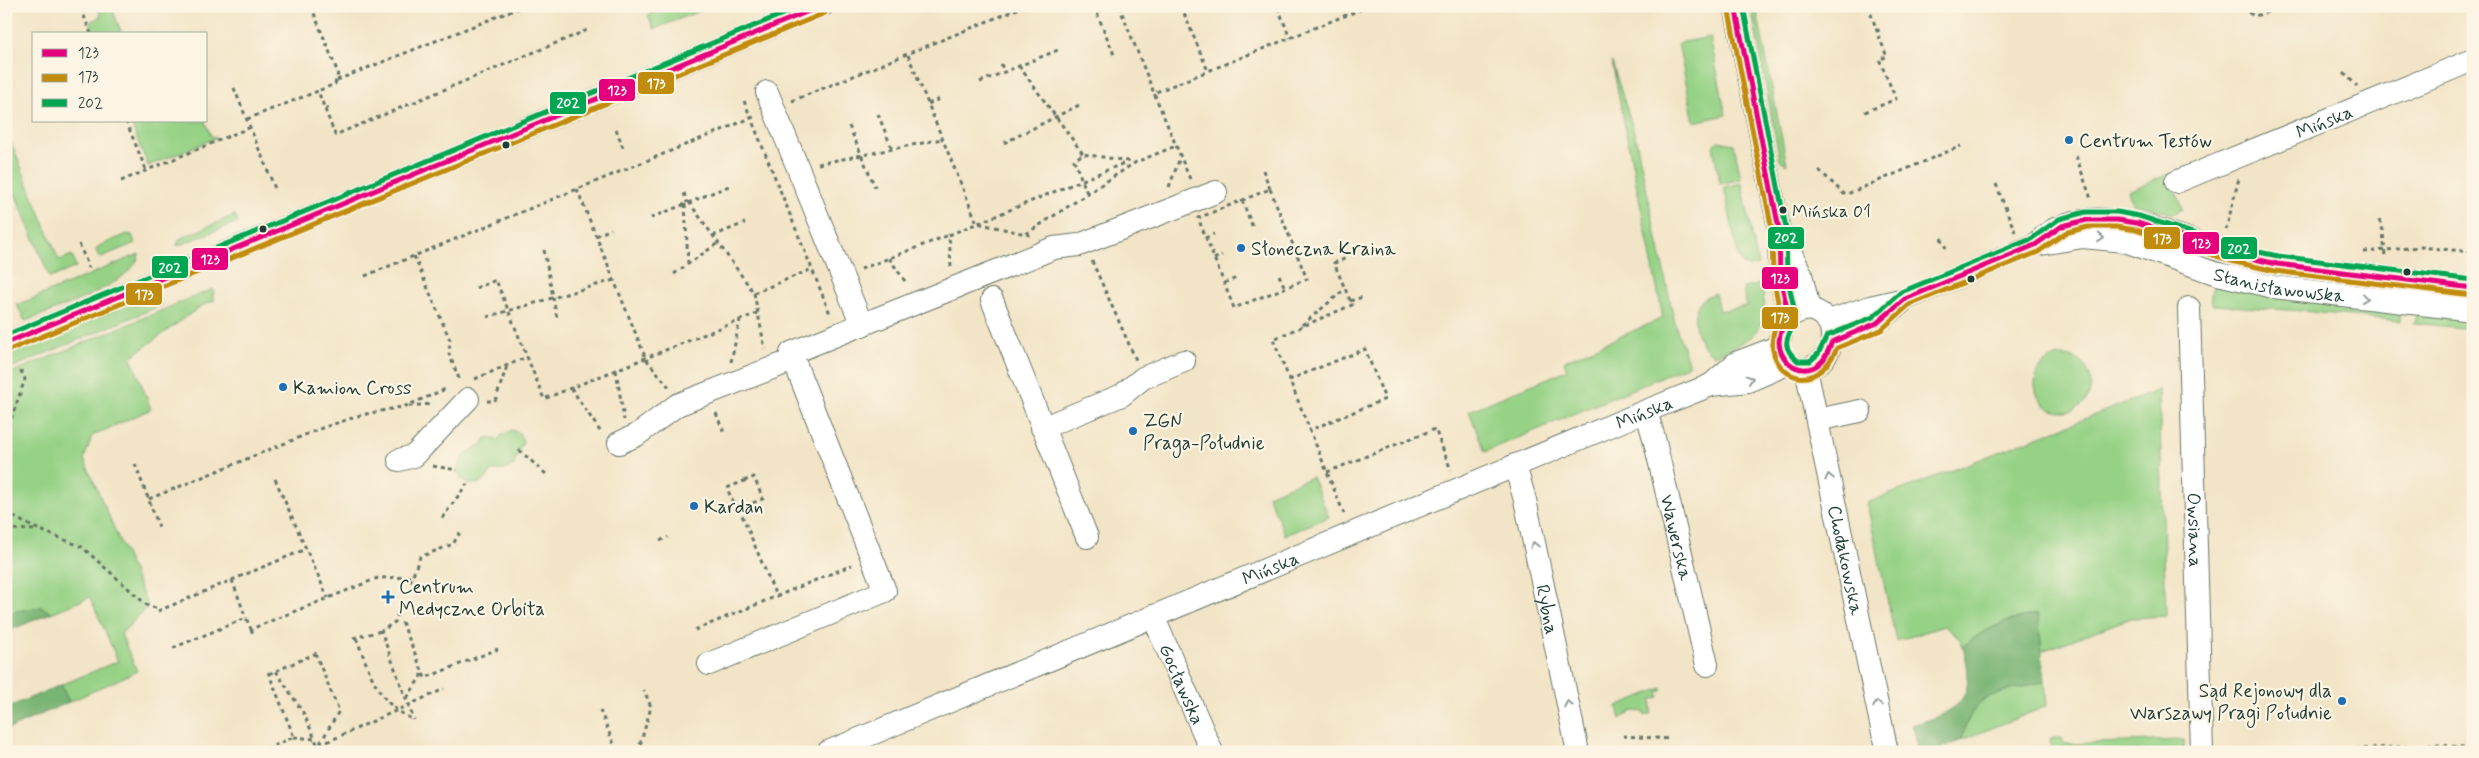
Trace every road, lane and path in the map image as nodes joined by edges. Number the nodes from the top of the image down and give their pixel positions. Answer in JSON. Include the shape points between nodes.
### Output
{"nodes":[{"id":1,"x":93,"y":6,"type":"edge"},
{"id":2,"x":311,"y":6,"type":"edge"},
{"id":3,"x":524,"y":6,"type":"edge"},
{"id":4,"x":822,"y":6,"type":"edge"},
{"id":5,"x":1025,"y":6,"type":"edge"},
{"id":6,"x":1094,"y":6,"type":"edge"},
{"id":7,"x":1118,"y":6,"type":"edge"},
{"id":8,"x":1182,"y":6,"type":"edge"},
{"id":9,"x":1289,"y":6,"type":"edge"},
{"id":10,"x":1369,"y":6,"type":"edge"},
{"id":11,"x":1735,"y":6,"type":"edge"},
{"id":12,"x":1868,"y":6,"type":"edge"},
{"id":13,"x":2287,"y":6,"type":"edge"},
{"id":14,"x":2249,"y":13,"type":"dead end"},
{"id":15,"x":590,"y":29,"type":"dead end"},
{"id":16,"x":1882,"y":29,"type":"dead end"},
{"id":17,"x":1876,"y":31,"type":"junction"},
{"id":18,"x":90,"y":32,"type":"edge"},
{"id":19,"x":1290,"y":38,"type":"junction"},
{"id":20,"x":1058,"y":50,"type":"dead end"},
{"id":21,"x":908,"y":54,"type":"junction"},
{"id":22,"x":1115,"y":57,"type":"dead end"},
{"id":23,"x":2473,"y":60,"type":"edge"},
{"id":24,"x":1001,"y":64,"type":"dead end"},
{"id":25,"x":1019,"y":66,"type":"junction"},
{"id":26,"x":1208,"y":71,"type":"junction"},
{"id":27,"x":1004,"y":72,"type":"junction"},
{"id":28,"x":2344,"y":74,"type":"dead end"},
{"id":29,"x":337,"y":80,"type":"junction"},
{"id":30,"x":980,"y":82,"type":"dead end"},
{"id":31,"x":2357,"y":84,"type":"dead end"},
{"id":32,"x":234,"y":88,"type":"dead end"},
{"id":33,"x":318,"y":91,"type":"junction"},
{"id":34,"x":1154,"y":93,"type":"junction"},
{"id":35,"x":942,"y":98,"type":"dead end"},
{"id":36,"x":770,"y":100,"type":"junction"},
{"id":37,"x":744,"y":101,"type":"dead end"},
{"id":38,"x":928,"y":104,"type":"junction"},
{"id":39,"x":1081,"y":104,"type":"dead end"},
{"id":40,"x":332,"y":106,"type":"dead end"},
{"id":41,"x":325,"y":109,"type":"junction"},
{"id":42,"x":1865,"y":112,"type":"dead end"},
{"id":43,"x":878,"y":114,"type":"dead end"},
{"id":44,"x":1056,"y":117,"type":"junction"},
{"id":45,"x":750,"y":118,"type":"junction"},
{"id":46,"x":247,"y":119,"type":"junction"},
{"id":47,"x":126,"y":122,"type":"edge"},
{"id":48,"x":849,"y":126,"type":"dead end"},
{"id":49,"x":251,"y":127,"type":"junction"},
{"id":50,"x":616,"y":129,"type":"dead end"},
{"id":51,"x":942,"y":139,"type":"junction"},
{"id":52,"x":1004,"y":143,"type":"dead end"},
{"id":53,"x":1176,"y":146,"type":"junction"},
{"id":54,"x":1961,"y":146,"type":"dead end"},
{"id":55,"x":892,"y":149,"type":"junction"},
{"id":56,"x":624,"y":150,"type":"dead end"},
{"id":57,"x":1083,"y":154,"type":"junction"},
{"id":58,"x":861,"y":155,"type":"junction"},
{"id":59,"x":2076,"y":156,"type":"dead end"},
{"id":60,"x":1129,"y":161,"type":"junction"},
{"id":61,"x":1136,"y":162,"type":"junction"},
{"id":62,"x":798,"y":168,"type":"junction"},
{"id":63,"x":146,"y":170,"type":"junction"},
{"id":64,"x":1262,"y":170,"type":"dead end"},
{"id":65,"x":1819,"y":170,"type":"dead end"},
{"id":66,"x":773,"y":174,"type":"junction"},
{"id":67,"x":121,"y":180,"type":"dead end"},
{"id":68,"x":1082,"y":180,"type":"junction"},
{"id":69,"x":2176,"y":182,"type":"dead end"},
{"id":70,"x":1996,"y":184,"type":"dead end"},
{"id":71,"x":729,"y":186,"type":"dead end"},
{"id":72,"x":875,"y":188,"type":"dead end"},
{"id":73,"x":577,"y":189,"type":"junction"},
{"id":74,"x":1270,"y":189,"type":"junction"},
{"id":75,"x":276,"y":192,"type":"dead end"},
{"id":76,"x":1087,"y":193,"type":"junction"},
{"id":77,"x":684,"y":194,"type":"dead end"},
{"id":78,"x":2089,"y":194,"type":"dead end"},
{"id":79,"x":1207,"y":196,"type":"joint"},
{"id":80,"x":1242,"y":200,"type":"junction"},
{"id":81,"x":687,"y":203,"type":"junction"},
{"id":82,"x":651,"y":218,"type":"dead end"},
{"id":83,"x":2379,"y":220,"type":"dead end"},
{"id":84,"x":745,"y":223,"type":"dead end"},
{"id":85,"x":977,"y":223,"type":"junction"},
{"id":86,"x":1253,"y":228,"type":"dead end"},
{"id":87,"x":611,"y":229,"type":"dead end"},
{"id":88,"x":2013,"y":229,"type":"dead end"},
{"id":89,"x":1026,"y":234,"type":"junction"},
{"id":90,"x":1214,"y":234,"type":"dead end"},
{"id":91,"x":949,"y":235,"type":"junction"},
{"id":92,"x":596,"y":236,"type":"junction"},
{"id":93,"x":713,"y":236,"type":"junction"},
{"id":94,"x":1034,"y":236,"type":"dead end"},
{"id":95,"x":1018,"y":238,"type":"dead end"},
{"id":96,"x":1205,"y":238,"type":"junction"},
{"id":97,"x":1941,"y":238,"type":"dead end"},
{"id":98,"x":718,"y":243,"type":"junction"},
{"id":99,"x":79,"y":244,"type":"dead end"},
{"id":100,"x":2035,"y":245,"type":"junction"},
{"id":101,"x":1064,"y":247,"type":"junction"},
{"id":102,"x":1946,"y":248,"type":"dead end"},
{"id":103,"x":544,"y":250,"type":"dead end"},
{"id":104,"x":1222,"y":255,"type":"dead end"},
{"id":105,"x":414,"y":256,"type":"junction"},
{"id":106,"x":889,"y":258,"type":"junction"},
{"id":107,"x":1347,"y":258,"type":"dead end"},
{"id":108,"x":1214,"y":259,"type":"junction"},
{"id":109,"x":2385,"y":260,"type":"dead end"},
{"id":110,"x":688,"y":264,"type":"junction"},
{"id":111,"x":89,"y":268,"type":"dead end"},
{"id":112,"x":952,"y":268,"type":"dead end"},
{"id":113,"x":812,"y":269,"type":"junction"},
{"id":114,"x":674,"y":274,"type":"dead end"},
{"id":115,"x":1279,"y":275,"type":"dead end"},
{"id":116,"x":364,"y":276,"type":"dead end"},
{"id":117,"x":842,"y":276,"type":"junction"},
{"id":118,"x":1238,"y":278,"type":"dead end"},
{"id":119,"x":614,"y":280,"type":"junction"},
{"id":120,"x":1224,"y":284,"type":"junction"},
{"id":121,"x":908,"y":286,"type":"dead end"},
{"id":122,"x":476,"y":288,"type":"dead end"},
{"id":123,"x":1284,"y":288,"type":"junction"},
{"id":124,"x":1345,"y":288,"type":"junction"},
{"id":125,"x":2473,"y":288,"type":"edge"},
{"id":126,"x":754,"y":292,"type":"junction"},
{"id":127,"x":1363,"y":296,"type":"dead end"},
{"id":128,"x":553,"y":298,"type":"junction"},
{"id":129,"x":992,"y":300,"type":"dead end"},
{"id":130,"x":1350,"y":302,"type":"junction"},
{"id":131,"x":2189,"y":308,"type":"dead end"},
{"id":132,"x":2473,"y":310,"type":"edge"},
{"id":133,"x":508,"y":311,"type":"junction"},
{"id":134,"x":1799,"y":313,"type":"junction"},
{"id":135,"x":487,"y":317,"type":"dead end"},
{"id":136,"x":557,"y":318,"type":"dead end"},
{"id":137,"x":862,"y":325,"type":"junction"},
{"id":138,"x":1299,"y":329,"type":"junction"},
{"id":139,"x":1830,"y":331,"type":"junction"},
{"id":140,"x":838,"y":334,"type":"junction"},
{"id":141,"x":6,"y":343,"type":"edge"},
{"id":142,"x":527,"y":357,"type":"junction"},
{"id":143,"x":646,"y":359,"type":"junction"},
{"id":144,"x":793,"y":360,"type":"junction"},
{"id":145,"x":1791,"y":360,"type":"junction"},
{"id":146,"x":1184,"y":361,"type":"dead end"},
{"id":147,"x":651,"y":364,"type":"dead end"},
{"id":148,"x":19,"y":367,"type":"dead end"},
{"id":149,"x":616,"y":370,"type":"junction"},
{"id":150,"x":1143,"y":378,"type":"junction"},
{"id":151,"x":1289,"y":380,"type":"junction"},
{"id":152,"x":467,"y":386,"type":"junction"},
{"id":153,"x":571,"y":388,"type":"junction"},
{"id":154,"x":1646,"y":411,"type":"junction"},
{"id":155,"x":1860,"y":411,"type":"dead end"},
{"id":156,"x":716,"y":414,"type":"dead end"},
{"id":157,"x":1817,"y":420,"type":"junction"},
{"id":158,"x":1042,"y":428,"type":"junction"},
{"id":159,"x":1310,"y":430,"type":"junction"},
{"id":160,"x":6,"y":434,"type":"edge"},
{"id":161,"x":725,"y":435,"type":"dead end"},
{"id":162,"x":617,"y":441,"type":"junction"},
{"id":163,"x":519,"y":450,"type":"dead end"},
{"id":164,"x":399,"y":460,"type":"dead end"},
{"id":165,"x":135,"y":464,"type":"dead end"},
{"id":166,"x":1515,"y":465,"type":"junction"},
{"id":167,"x":1451,"y":471,"type":"dead end"},
{"id":168,"x":1327,"y":472,"type":"junction"},
{"id":169,"x":546,"y":474,"type":"dead end"},
{"id":170,"x":275,"y":479,"type":"dead end"},
{"id":171,"x":467,"y":484,"type":"dead end"},
{"id":172,"x":149,"y":499,"type":"junction"},
{"id":173,"x":737,"y":509,"type":"junction"},
{"id":174,"x":6,"y":513,"type":"edge"},
{"id":175,"x":1344,"y":515,"type":"dead end"},
{"id":176,"x":442,"y":518,"type":"dead end"},
{"id":177,"x":158,"y":527,"type":"dead end"},
{"id":178,"x":6,"y":529,"type":"edge"},
{"id":179,"x":41,"y":530,"type":"junction"},
{"id":180,"x":461,"y":532,"type":"dead end"},
{"id":181,"x":1087,"y":537,"type":"dead end"},
{"id":182,"x":668,"y":538,"type":"dead end"},
{"id":183,"x":660,"y":541,"type":"dead end"},
{"id":184,"x":306,"y":549,"type":"junction"},
{"id":185,"x":860,"y":562,"type":"dead end"},
{"id":186,"x":412,"y":577,"type":"junction"},
{"id":187,"x":232,"y":580,"type":"junction"},
{"id":188,"x":410,"y":582,"type":"dead end"},
{"id":189,"x":776,"y":596,"type":"junction"},
{"id":190,"x":328,"y":598,"type":"junction"},
{"id":191,"x":398,"y":613,"type":"dead end"},
{"id":192,"x":1153,"y":616,"type":"junction"},
{"id":193,"x":246,"y":618,"type":"junction"},
{"id":194,"x":402,"y":622,"type":"dead end"},
{"id":195,"x":251,"y":629,"type":"junction"},
{"id":196,"x":695,"y":630,"type":"dead end"},
{"id":197,"x":381,"y":631,"type":"junction"},
{"id":198,"x":253,"y":634,"type":"dead end"},
{"id":199,"x":173,"y":648,"type":"dead end"},
{"id":200,"x":498,"y":649,"type":"dead end"},
{"id":201,"x":709,"y":664,"type":"dead end"},
{"id":202,"x":1708,"y":665,"type":"dead end"},
{"id":203,"x":267,"y":669,"type":"dead end"},
{"id":204,"x":276,"y":671,"type":"junction"},
{"id":205,"x":423,"y":673,"type":"junction"},
{"id":206,"x":269,"y":674,"type":"junction"},
{"id":207,"x":444,"y":689,"type":"dead end"},
{"id":208,"x":644,"y":690,"type":"dead end"},
{"id":209,"x":406,"y":699,"type":"junction"},
{"id":210,"x":409,"y":705,"type":"junction"},
{"id":211,"x":600,"y":710,"type":"dead end"},
{"id":212,"x":397,"y":711,"type":"junction"},
{"id":213,"x":1623,"y":736,"type":"dead end"},
{"id":214,"x":294,"y":737,"type":"junction"},
{"id":215,"x":315,"y":739,"type":"junction"},
{"id":216,"x":1670,"y":739,"type":"dead end"},
{"id":217,"x":318,"y":746,"type":"junction"},
{"id":218,"x":2356,"y":748,"type":"dead end"},
{"id":219,"x":2473,"y":748,"type":"edge"},
{"id":220,"x":2313,"y":750,"type":"dead end"},
{"id":221,"x":259,"y":752,"type":"edge"},
{"id":222,"x":315,"y":752,"type":"edge"},
{"id":223,"x":617,"y":752,"type":"edge"},
{"id":224,"x":638,"y":752,"type":"edge"},
{"id":225,"x":828,"y":752,"type":"edge"},
{"id":226,"x":1212,"y":752,"type":"edge"},
{"id":227,"x":1578,"y":752,"type":"edge"},
{"id":228,"x":1887,"y":752,"type":"edge"},
{"id":229,"x":2202,"y":752,"type":"edge"},
{"id":230,"x":2275,"y":752,"type":"edge"}],
"edges":[{"from":1,"to":18,"type":"path","via":[[82,11]]},
{"from":2,"to":29,"type":"path","via":[[338,74]]},
{"from":3,"to":29,"type":"path"},
{"from":4,"to":141,"type":"street"},
{"from":5,"to":21,"type":"path"},
{"from":6,"to":22,"type":"path"},
{"from":7,"to":34,"type":"path"},
{"from":8,"to":26,"type":"path"},
{"from":9,"to":19,"type":"path","via":[[1279,10]]},
{"from":10,"to":19,"type":"path"},
{"from":11,"to":134,"type":"street","via":[[1779,229],[1780,277]]},
{"from":12,"to":17,"type":"path"},
{"from":13,"to":14,"type":"path","via":[[2255,16]]},
{"from":15,"to":41,"type":"path","via":[[335,135]]},
{"from":16,"to":17,"type":"path"},
{"from":17,"to":42,"type":"path","via":[[1887,56],[1879,59],[1896,99]]},
{"from":19,"to":26,"type":"path"},
{"from":20,"to":25,"type":"path"},
{"from":21,"to":36,"type":"path"},
{"from":21,"to":38,"type":"path"},
{"from":23,"to":69,"type":"street","name":"Mińska"},
{"from":24,"to":27,"type":"path"},
{"from":25,"to":27,"type":"path"},
{"from":25,"to":44,"type":"path"},
{"from":26,"to":34,"type":"path"},
{"from":27,"to":30,"type":"path"},
{"from":28,"to":31,"type":"path"},
{"from":29,"to":33,"type":"path"},
{"from":32,"to":46,"type":"path"},
{"from":33,"to":41,"type":"path"},
{"from":33,"to":46,"type":"path"},
{"from":34,"to":53,"type":"path"},
{"from":35,"to":38,"type":"path"},
{"from":36,"to":45,"type":"path"},
{"from":36,"to":62,"type":"street"},
{"from":37,"to":45,"type":"path"},
{"from":38,"to":51,"type":"path"},
{"from":39,"to":44,"type":"path"},
{"from":40,"to":41,"type":"path"},
{"from":43,"to":55,"type":"path"},
{"from":44,"to":52,"type":"path"},
{"from":44,"to":57,"type":"path"},
{"from":45,"to":66,"type":"path"},
{"from":45,"to":73,"type":"path"},
{"from":46,"to":49,"type":"path"},
{"from":47,"to":63,"type":"path"},
{"from":48,"to":58,"type":"path"},
{"from":49,"to":63,"type":"path"},
{"from":49,"to":75,"type":"path"},
{"from":50,"to":56,"type":"path"},
{"from":51,"to":55,"type":"path"},
{"from":51,"to":85,"type":"path"},
{"from":53,"to":61,"type":"path"},
{"from":53,"to":79,"type":"path"},
{"from":54,"to":65,"type":"path","via":[[1844,196]]},
{"from":55,"to":58,"type":"path"},
{"from":57,"to":60,"type":"path"},
{"from":57,"to":68,"type":"path","via":[[1074,160]]},
{"from":58,"to":62,"type":"path"},
{"from":58,"to":72,"type":"path"},
{"from":59,"to":78,"type":"path"},
{"from":60,"to":61,"type":"path"},
{"from":60,"to":68,"type":"path"},
{"from":61,"to":76,"type":"path"},
{"from":62,"to":66,"type":"path"},
{"from":62,"to":117,"type":"street"},
{"from":63,"to":67,"type":"path"},
{"from":64,"to":74,"type":"path"},
{"from":66,"to":113,"type":"path"},
{"from":68,"to":76,"type":"path"},
{"from":68,"to":85,"type":"path"},
{"from":70,"to":88,"type":"path"},
{"from":71,"to":81,"type":"path"},
{"from":73,"to":92,"type":"path"},
{"from":73,"to":105,"type":"path"},
{"from":74,"to":80,"type":"path"},
{"from":74,"to":123,"type":"path","via":[[1307,278]]},
{"from":76,"to":89,"type":"path"},
{"from":77,"to":81,"type":"path"},
{"from":79,"to":101,"type":"street","via":[[1079,245]]},
{"from":80,"to":86,"type":"path"},
{"from":80,"to":96,"type":"path","via":[[1198,218]]},
{"from":81,"to":82,"type":"path"},
{"from":81,"to":93,"type":"path"},
{"from":81,"to":110,"type":"path"},
{"from":83,"to":109,"type":"path"},
{"from":84,"to":93,"type":"path"},
{"from":85,"to":89,"type":"path"},
{"from":85,"to":91,"type":"path"},
{"from":87,"to":92,"type":"path"},
{"from":89,"to":94,"type":"path"},
{"from":89,"to":95,"type":"path"},
{"from":90,"to":96,"type":"path"},
{"from":91,"to":106,"type":"path"},
{"from":91,"to":112,"type":"path"},
{"from":92,"to":119,"type":"path"},
{"from":93,"to":98,"type":"path"},
{"from":96,"to":108,"type":"path"},
{"from":97,"to":102,"type":"path"},
{"from":98,"to":110,"type":"path"},
{"from":98,"to":126,"type":"path"},
{"from":99,"to":111,"type":"path"},
{"from":100,"to":125,"type":"street","name":"Stanisławowska","via":[[2048,232],[2067,223],[2097,219],[2166,231],[2258,261]]},
{"from":100,"to":132,"type":"street","name":"Stanisławowska","one_way":true,"via":[[2083,237],[2125,241],[2214,273],[2273,287]]},
{"from":100,"to":139,"type":"street","via":[[1905,299],[1877,323]]},
{"from":101,"to":137,"type":"street","via":[[1054,248]]},
{"from":101,"to":150,"type":"path","via":[[1089,255]]},
{"from":103,"to":128,"type":"path"},
{"from":104,"to":108,"type":"path"},
{"from":105,"to":116,"type":"path"},
{"from":105,"to":152,"type":"path","via":[[450,340],[449,354]]},
{"from":106,"to":117,"type":"path"},
{"from":106,"to":121,"type":"path"},
{"from":107,"to":124,"type":"path","via":[[1334,263]]},
{"from":108,"to":120,"type":"path"},
{"from":110,"to":114,"type":"path"},
{"from":113,"to":126,"type":"path"},
{"from":113,"to":140,"type":"path"},
{"from":115,"to":123,"type":"path"},
{"from":117,"to":137,"type":"street"},
{"from":118,"to":120,"type":"path"},
{"from":119,"to":128,"type":"path"},
{"from":119,"to":143,"type":"path"},
{"from":120,"to":123,"type":"path","via":[[1234,308]]},
{"from":122,"to":133,"type":"path","via":[[496,280]]},
{"from":124,"to":130,"type":"path"},
{"from":124,"to":138,"type":"path"},
{"from":126,"to":143,"type":"path","via":[[758,313]]},
{"from":127,"to":130,"type":"path"},
{"from":128,"to":133,"type":"path"},
{"from":128,"to":136,"type":"path"},
{"from":129,"to":158,"type":"street"},
{"from":130,"to":138,"type":"path","via":[[1352,306]]},
{"from":131,"to":229,"type":"street","name":"Owsiana"},
{"from":133,"to":135,"type":"path"},
{"from":133,"to":142,"type":"path"},
{"from":134,"to":139,"type":"street","via":[[1818,311]]},
{"from":134,"to":145,"type":"street","via":[[1782,328]]},
{"from":137,"to":140,"type":"street"},
{"from":138,"to":151,"type":"path","via":[[1273,339]]},
{"from":139,"to":145,"type":"street","via":[[1823,360],[1815,366]]},
{"from":140,"to":144,"type":"street","via":[[791,353]]},
{"from":142,"to":152,"type":"path"},
{"from":142,"to":153,"type":"path","via":[[544,399]]},
{"from":143,"to":147,"type":"path"},
{"from":143,"to":149,"type":"path"},
{"from":144,"to":162,"type":"street","via":[[677,405],[637,435]]},
{"from":144,"to":201,"type":"street","via":[[885,591]]},
{"from":145,"to":154,"type":"street","name":"Mińska","via":[[1748,381],[1711,385]]},
{"from":145,"to":157,"type":"street","name":"Chodakowska"},
{"from":146,"to":150,"type":"street"},
{"from":148,"to":160,"type":"path","via":[[25,379]]},
{"from":149,"to":153,"type":"path"},
{"from":149,"to":162,"type":"path"},
{"from":150,"to":158,"type":"street","via":[[1122,395]]},
{"from":151,"to":159,"type":"path"},
{"from":151,"to":159,"type":"path","via":[[1364,349],[1378,379],[1385,398]]},
{"from":152,"to":164,"type":"street","via":[[414,456]]},
{"from":152,"to":172,"type":"path","via":[[322,428]]},
{"from":153,"to":162,"type":"path"},
{"from":154,"to":166,"type":"street","name":"Mińska"},
{"from":154,"to":202,"type":"street","name":"Wawerska"},
{"from":155,"to":157,"type":"street"},
{"from":156,"to":161,"type":"path"},
{"from":228,"to":157,"type":"street","name":"Chodakowska","one_way":true},
{"from":158,"to":181,"type":"street"},
{"from":159,"to":168,"type":"path"},
{"from":163,"to":169,"type":"path"},
{"from":165,"to":172,"type":"path"},
{"from":166,"to":192,"type":"street","name":"Mińska"},
{"from":227,"to":166,"type":"street","name":"Rybna","one_way":true},
{"from":167,"to":168,"type":"path","via":[[1435,430]]},
{"from":168,"to":175,"type":"path"},
{"from":170,"to":184,"type":"path"},
{"from":171,"to":176,"type":"path"},
{"from":172,"to":177,"type":"path"},
{"from":173,"to":173,"type":"path","via":[[727,488],[754,477],[764,498]]},
{"from":173,"to":189,"type":"path"},
{"from":174,"to":179,"type":"path"},
{"from":178,"to":179,"type":"path"},
{"from":179,"to":187,"type":"path","via":[[82,547],[148,606],[157,610]]},
{"from":180,"to":186,"type":"path","via":[[453,544],[420,557]]},
{"from":182,"to":183,"type":"path"},
{"from":184,"to":187,"type":"path"},
{"from":184,"to":190,"type":"path"},
{"from":185,"to":189,"type":"path"},
{"from":186,"to":188,"type":"path"},
{"from":186,"to":190,"type":"path","via":[[378,578]]},
{"from":187,"to":193,"type":"path"},
{"from":189,"to":196,"type":"path"},
{"from":190,"to":195,"type":"path"},
{"from":191,"to":197,"type":"path","via":[[394,622]]},
{"from":192,"to":225,"type":"street","name":"Mińska"},
{"from":192,"to":226,"type":"street","name":"Gocławska"},
{"from":193,"to":195,"type":"path"},
{"from":193,"to":199,"type":"path"},
{"from":194,"to":205,"type":"path"},
{"from":195,"to":198,"type":"path"},
{"from":197,"to":209,"type":"path"},
{"from":197,"to":212,"type":"path","via":[[355,638],[380,695]]},
{"from":200,"to":205,"type":"path","via":[[425,678]]},
{"from":203,"to":206,"type":"path"},
{"from":204,"to":206,"type":"path"},
{"from":204,"to":215,"type":"path","via":[[304,714]]},
{"from":204,"to":217,"type":"path","via":[[317,653],[339,711]]},
{"from":205,"to":209,"type":"path"},
{"from":206,"to":214,"type":"path"},
{"from":207,"to":210,"type":"path"},
{"from":208,"to":224,"type":"path","via":[[650,707]]},
{"from":209,"to":210,"type":"path"},
{"from":210,"to":212,"type":"path"},
{"from":210,"to":212,"type":"path","via":[[414,720]]},
{"from":211,"to":223,"type":"path"},
{"from":212,"to":217,"type":"path"},
{"from":213,"to":216,"type":"path"},
{"from":214,"to":215,"type":"path"},
{"from":214,"to":221,"type":"path"},
{"from":215,"to":217,"type":"path"},
{"from":217,"to":222,"type":"path"},
{"from":218,"to":219,"type":"path","via":[[2439,744]]},
{"from":220,"to":230,"type":"path"}]}
